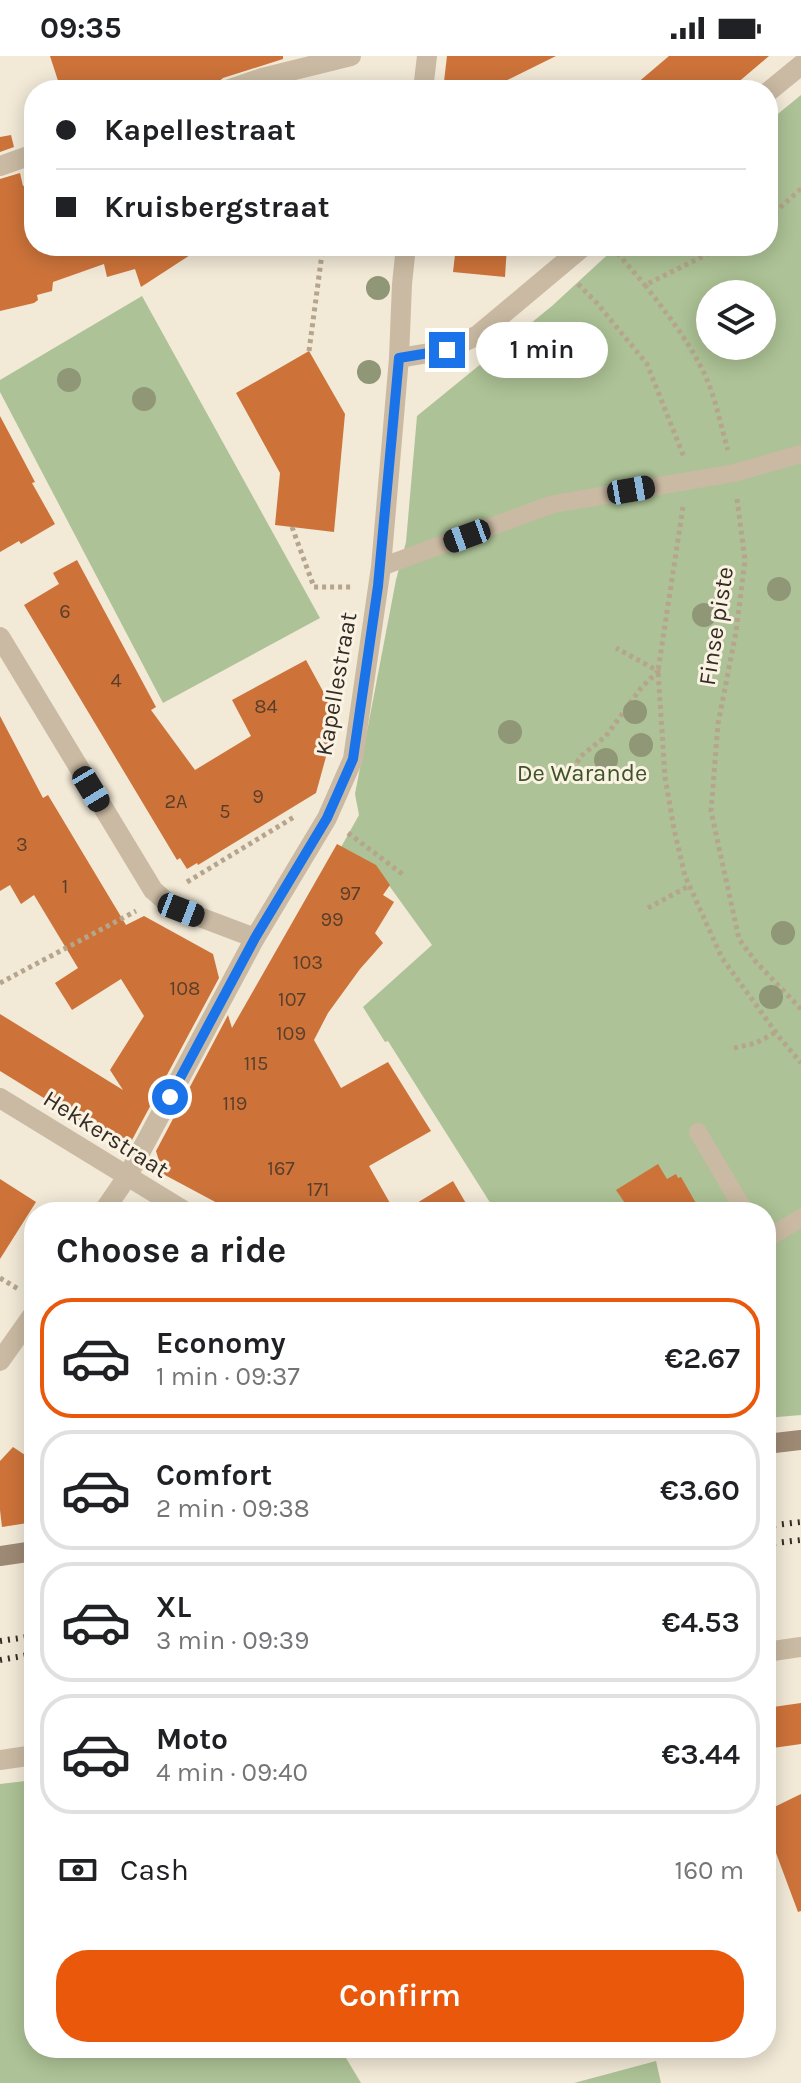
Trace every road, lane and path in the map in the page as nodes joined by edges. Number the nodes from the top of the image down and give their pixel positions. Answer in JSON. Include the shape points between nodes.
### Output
{"nodes":[{"id":1,"x":351,"y":56,"type":"edge"},
{"id":2,"x":427,"y":56,"type":"edge"},
{"id":3,"x":801,"y":65,"type":"edge"},
{"id":4,"x":256,"y":80,"type":"edge"},
{"id":5,"x":424,"y":80,"type":"edge"},
{"id":6,"x":778,"y":84,"type":"edge"},
{"id":7,"x":24,"y":158,"type":"edge"},
{"id":8,"x":0,"y":166,"type":"edge"},
{"id":9,"x":801,"y":189,"type":"edge"},
{"id":10,"x":778,"y":209,"type":"edge"},
{"id":11,"x":322,"y":256,"type":"edge"},
{"id":12,"x":405,"y":256,"type":"edge"},
{"id":13,"x":572,"y":256,"type":"edge"},
{"id":14,"x":620,"y":256,"type":"edge"},
{"id":15,"x":704,"y":256,"type":"edge"},
{"id":16,"x":559,"y":267,"type":"junction"},
{"id":17,"x":645,"y":285,"type":"junction"},
{"id":18,"x":309,"y":351,"type":"dead end"},
{"id":19,"x":399,"y":358,"type":"junction"},
{"id":20,"x":801,"y":454,"type":"edge"},
{"id":21,"x":734,"y":473,"type":"junction"},
{"id":22,"x":683,"y":481,"type":"junction"},
{"id":23,"x":292,"y":527,"type":"dead end"},
{"id":24,"x":380,"y":577,"type":"junction"},
{"id":25,"x":0,"y":637,"type":"edge"},
{"id":26,"x":616,"y":648,"type":"dead end"},
{"id":27,"x":658,"y":671,"type":"junction"},
{"id":28,"x":568,"y":776,"type":"dead end"},
{"id":29,"x":327,"y":818,"type":"junction"},
{"id":30,"x":405,"y":876,"type":"dead end"},
{"id":31,"x":689,"y":886,"type":"junction"},
{"id":32,"x":161,"y":898,"type":"junction"},
{"id":33,"x":648,"y":908,"type":"dead end"},
{"id":34,"x":255,"y":938,"type":"junction"},
{"id":35,"x":0,"y":983,"type":"edge"},
{"id":36,"x":801,"y":1009,"type":"edge"},
{"id":37,"x":776,"y":1032,"type":"junction"},
{"id":38,"x":734,"y":1048,"type":"dead end"},
{"id":39,"x":801,"y":1063,"type":"edge"},
{"id":40,"x":0,"y":1098,"type":"edge"},
{"id":41,"x":698,"y":1132,"type":"dead end"},
{"id":42,"x":127,"y":1177,"type":"junction"},
{"id":43,"x":110,"y":1202,"type":"edge"},
{"id":44,"x":169,"y":1202,"type":"edge"},
{"id":45,"x":739,"y":1202,"type":"edge"},
{"id":46,"x":801,"y":1218,"type":"edge"},
{"id":47,"x":776,"y":1233,"type":"edge"},
{"id":48,"x":24,"y":1327,"type":"edge"},
{"id":49,"x":0,"y":1361,"type":"edge"},
{"id":50,"x":801,"y":1440,"type":"edge"},
{"id":51,"x":776,"y":1443,"type":"edge"},
{"id":52,"x":24,"y":1552,"type":"edge"},
{"id":53,"x":0,"y":1556,"type":"edge"},
{"id":54,"x":801,"y":1647,"type":"edge"},
{"id":55,"x":776,"y":1651,"type":"edge"},
{"id":56,"x":24,"y":1756,"type":"edge"},
{"id":57,"x":0,"y":1760,"type":"edge"}],
"edges":[{"from":1,"to":4,"type":"street"},
{"from":2,"to":5,"type":"street"},
{"from":3,"to":6,"type":"street"},
{"from":7,"to":8,"type":"street"},
{"from":9,"to":10,"type":"path"},
{"from":11,"to":18,"type":"path"},
{"from":12,"to":19,"type":"street","name":"Kapellestraat"},
{"from":13,"to":16,"type":"street"},
{"from":14,"to":17,"type":"path","name":"Finse piste"},
{"from":15,"to":17,"type":"path"},
{"from":16,"to":19,"type":"street","via":[[478,335],[447,350]]},
{"from":16,"to":22,"type":"path","via":[[647,364],[684,455]]},
{"from":17,"to":21,"type":"path","name":"Finse piste","via":[[702,369]]},
{"from":19,"to":24,"type":"street","name":"Kapellestraat"},
{"from":20,"to":21,"type":"lane"},
{"from":21,"to":22,"type":"lane"},
{"from":21,"to":36,"type":"path","name":"Finse piste","via":[[745,560],[718,724],[711,811],[739,939]]},
{"from":22,"to":24,"type":"lane","via":[[553,504]]},
{"from":22,"to":27,"type":"path","via":[[683,512]]},
{"from":23,"to":24,"type":"path","via":[[314,587]]},
{"from":24,"to":29,"type":"street","name":"Kapellestraat","via":[[353,759]]},
{"from":25,"to":32,"type":"street"},
{"from":26,"to":27,"type":"path"},
{"from":27,"to":28,"type":"path"},
{"from":27,"to":31,"type":"path","via":[[665,777]]},
{"from":29,"to":30,"type":"path"},
{"from":29,"to":32,"type":"path","via":[[305,810]]},
{"from":29,"to":34,"type":"street","name":"Kapellestraat"},
{"from":31,"to":33,"type":"path"},
{"from":31,"to":37,"type":"path","via":[[722,958]]},
{"from":32,"to":34,"type":"street"},
{"from":32,"to":35,"type":"path"},
{"from":34,"to":42,"type":"street","name":"Kapellestraat"},
{"from":37,"to":38,"type":"path"},
{"from":37,"to":39,"type":"path"},
{"from":40,"to":42,"type":"street","name":"Hekkerstraat"},
{"from":41,"to":45,"type":"lane"},
{"from":42,"to":43,"type":"street","name":"Kapellestraat"},
{"from":42,"to":44,"type":"street","name":"Hekkerstraat"},
{"from":46,"to":47,"type":"lane"},
{"from":48,"to":49,"type":"street"},
{"from":50,"to":51,"type":"main road"},
{"from":52,"to":53,"type":"main road"},
{"from":54,"to":55,"type":"street"},
{"from":56,"to":57,"type":"street"}]}
